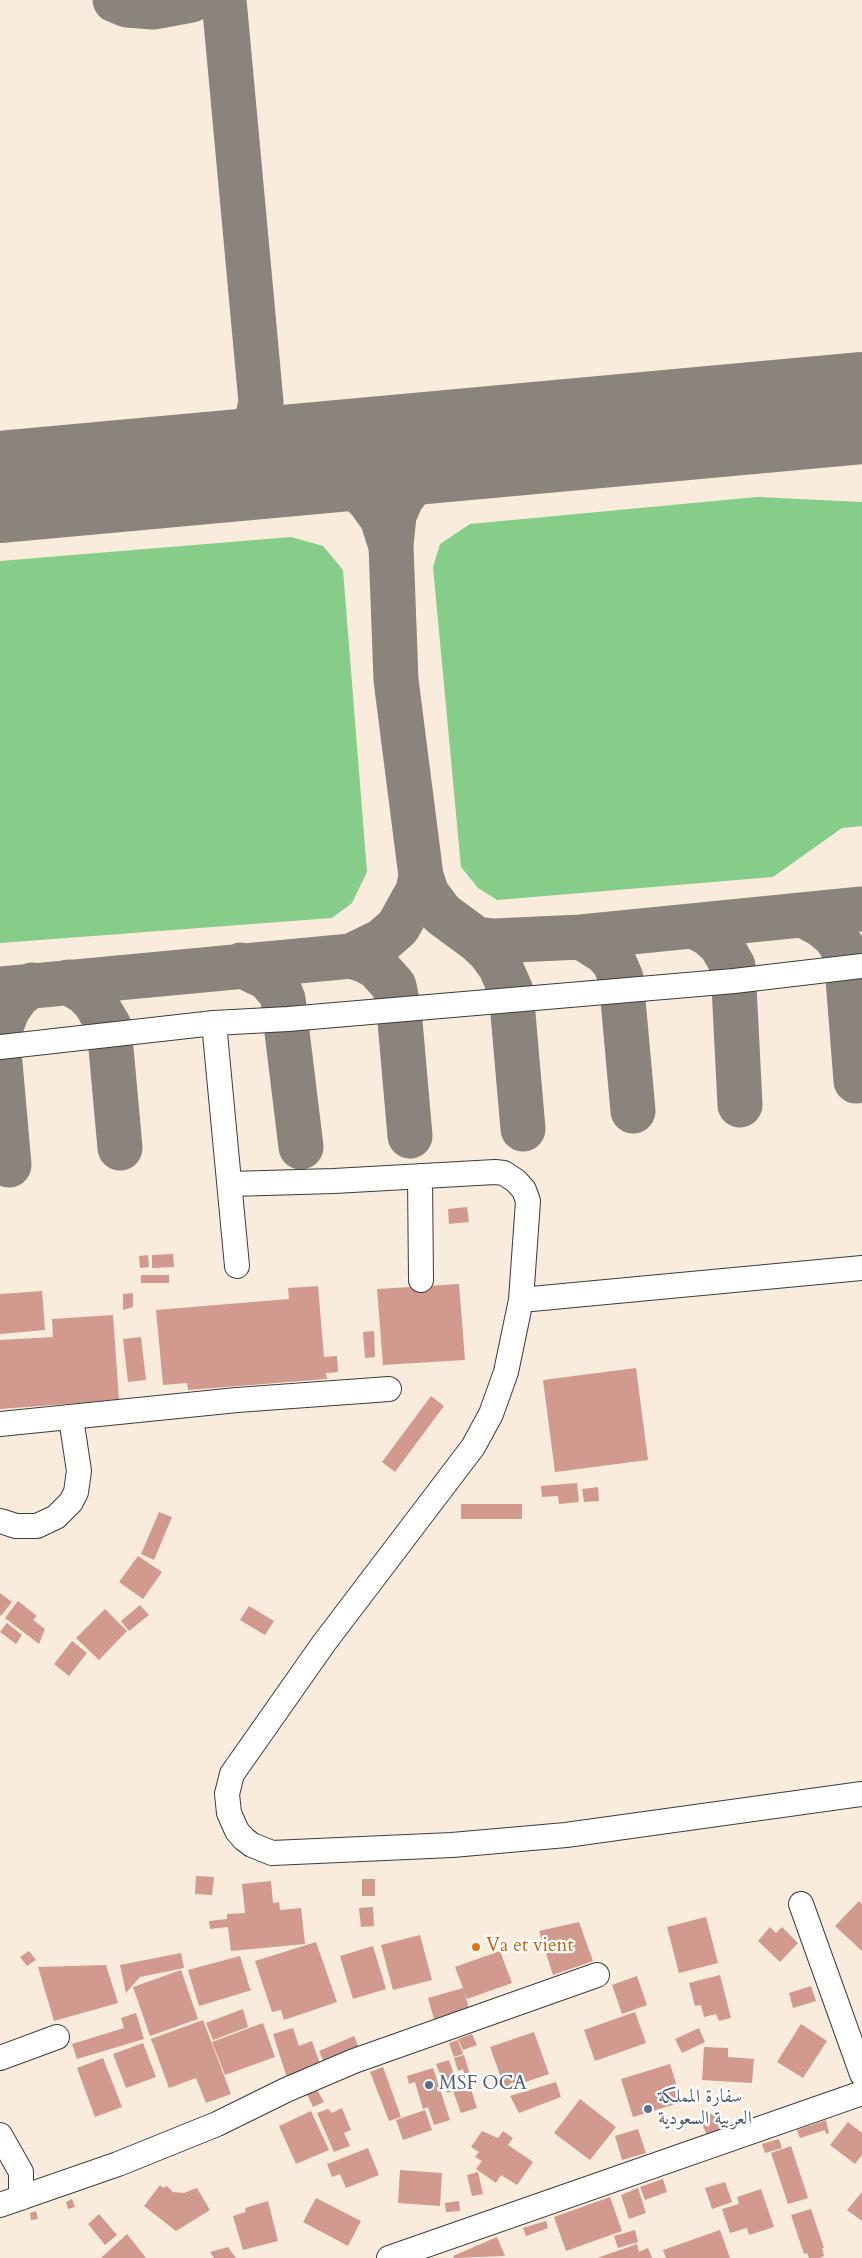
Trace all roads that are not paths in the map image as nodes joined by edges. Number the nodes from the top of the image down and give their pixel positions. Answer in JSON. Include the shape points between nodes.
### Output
{"nodes":[{"id":1,"x":862,"y":966,"type":"edge"},
{"id":2,"x":214,"y":1023,"type":"junction"},
{"id":3,"x":0,"y":1046,"type":"edge"},
{"id":4,"x":420,"y":1176,"type":"junction"},
{"id":5,"x":231,"y":1184,"type":"junction"},
{"id":6,"x":237,"y":1266,"type":"dead end"},
{"id":7,"x":862,"y":1268,"type":"edge"},
{"id":8,"x":421,"y":1280,"type":"dead end"},
{"id":9,"x":521,"y":1300,"type":"junction"},
{"id":10,"x":388,"y":1389,"type":"dead end"},
{"id":11,"x":71,"y":1418,"type":"junction"},
{"id":12,"x":0,"y":1424,"type":"edge"},
{"id":13,"x":0,"y":1521,"type":"edge"},
{"id":14,"x":862,"y":1794,"type":"edge"},
{"id":15,"x":801,"y":1904,"type":"dead end"},
{"id":16,"x":597,"y":1976,"type":"dead end"},
{"id":17,"x":57,"y":2037,"type":"dead end"},
{"id":18,"x":0,"y":2058,"type":"edge"},
{"id":19,"x":862,"y":2074,"type":"edge"},
{"id":20,"x":862,"y":2093,"type":"edge"},
{"id":21,"x":0,"y":2135,"type":"edge"},
{"id":22,"x":10,"y":2202,"type":"edge"},
{"id":23,"x":389,"y":2258,"type":"edge"}],
"edges":[{"from":1,"to":2,"type":"street","via":[[650,988]]},
{"from":2,"to":3,"type":"street"},
{"from":2,"to":5,"type":"street"},
{"from":4,"to":5,"type":"street"},
{"from":4,"to":8,"type":"street"},
{"from":4,"to":9,"type":"street","via":[[495,1172],[521,1185],[528,1201]]},
{"from":5,"to":6,"type":"street"},
{"from":7,"to":9,"type":"street"},
{"from":9,"to":14,"type":"street","via":[[503,1380],[491,1414],[473,1447],[324,1643],[232,1774],[227,1804],[237,1831],[252,1845],[272,1853],[452,1845],[566,1835]]},
{"from":10,"to":11,"type":"street","via":[[237,1400]]},
{"from":11,"to":12,"type":"street"},
{"from":11,"to":13,"type":"street","via":[[79,1471],[71,1502],[56,1517],[37,1526],[16,1526]]},
{"from":15,"to":19,"type":"street"},
{"from":16,"to":22,"type":"street","via":[[354,2061],[217,2124],[118,2164]]},
{"from":17,"to":18,"type":"street"},
{"from":20,"to":23,"type":"street"},
{"from":21,"to":22,"type":"street","via":[[20,2172]]}]}
